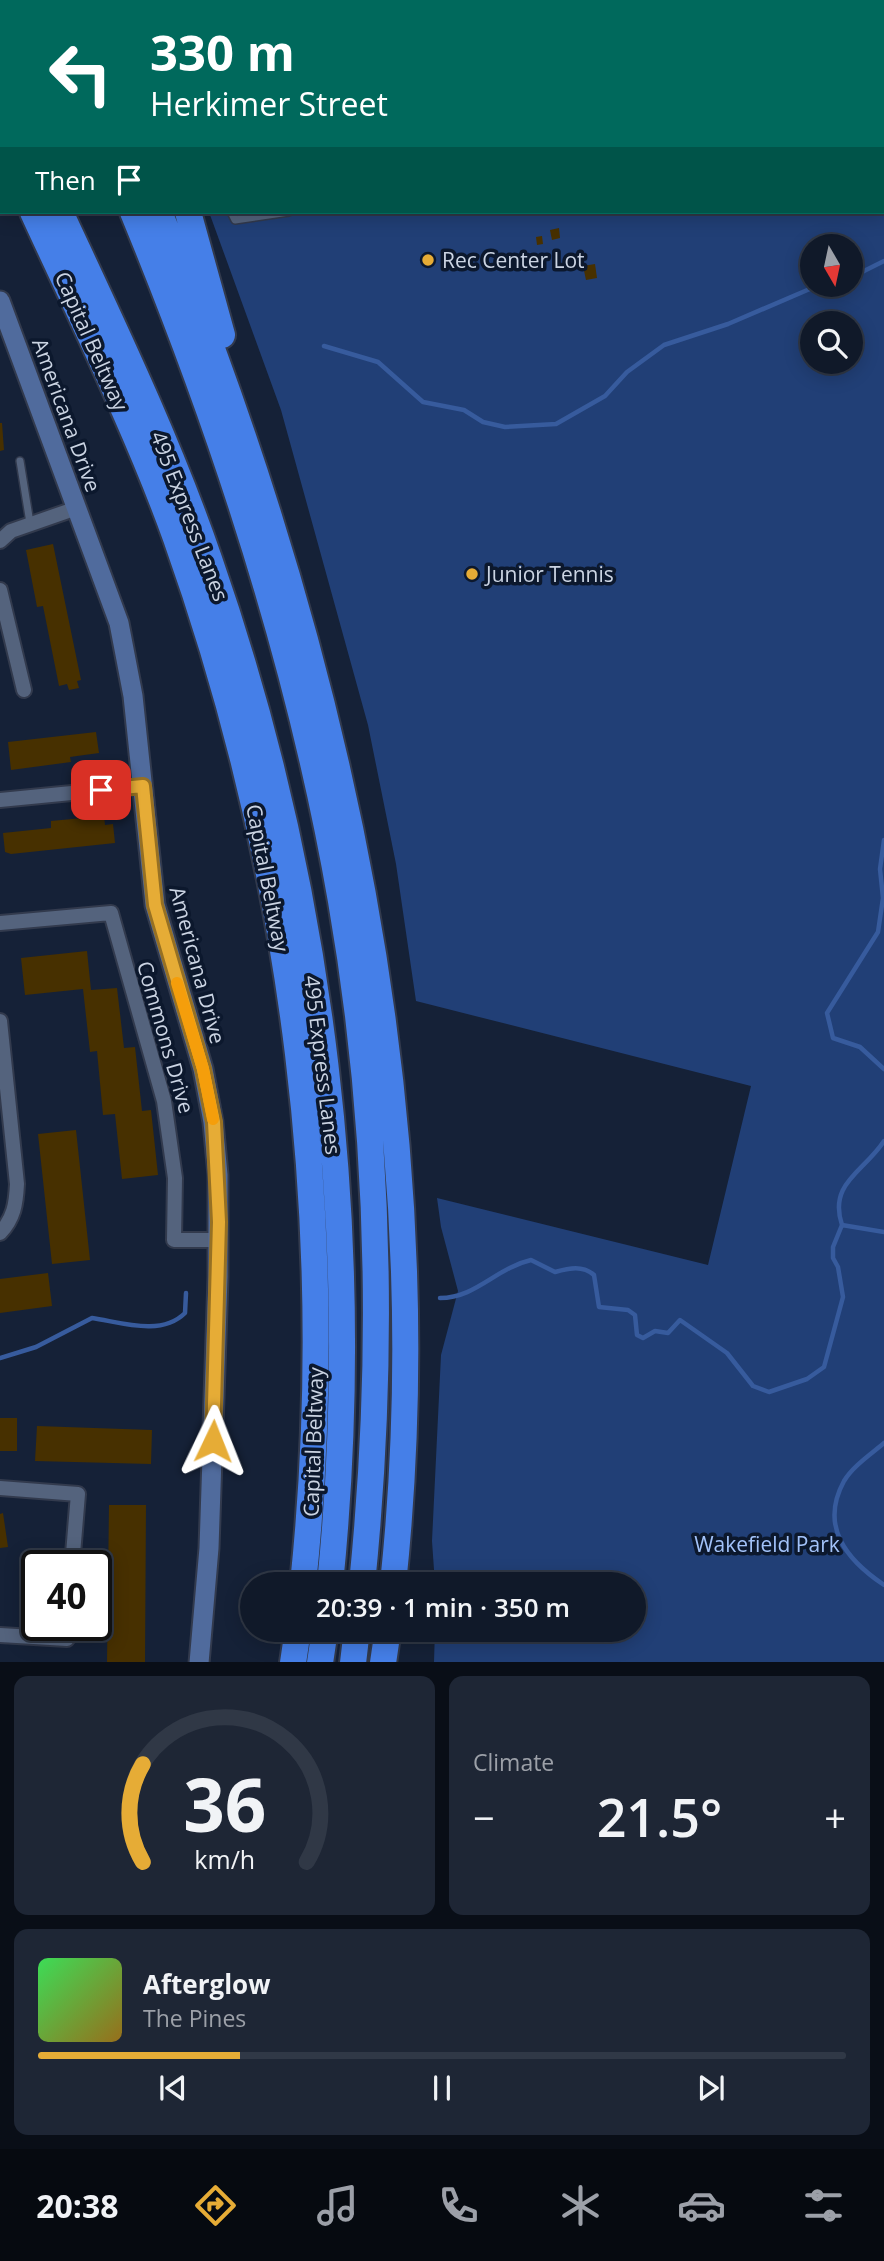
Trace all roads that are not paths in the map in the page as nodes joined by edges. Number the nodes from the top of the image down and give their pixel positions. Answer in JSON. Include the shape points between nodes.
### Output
{"nodes":[{"id":1,"x":34,"y":214,"type":"edge"},
{"id":2,"x":61,"y":214,"type":"edge"},
{"id":3,"x":80,"y":214,"type":"edge"},
{"id":4,"x":114,"y":214,"type":"edge"},
{"id":5,"x":134,"y":214,"type":"edge"},
{"id":6,"x":160,"y":214,"type":"edge"},
{"id":7,"x":189,"y":214,"type":"edge"},
{"id":8,"x":232,"y":214,"type":"edge"},
{"id":9,"x":276,"y":214,"type":"edge"},
{"id":10,"x":0,"y":301,"type":"edge"},
{"id":11,"x":20,"y":461,"type":"dead end"},
{"id":12,"x":77,"y":508,"type":"junction"},
{"id":13,"x":269,"y":512,"type":"junction"},
{"id":14,"x":30,"y":523,"type":"junction"},
{"id":15,"x":0,"y":541,"type":"edge"},
{"id":16,"x":254,"y":545,"type":"junction"},
{"id":17,"x":209,"y":557,"type":"junction"},
{"id":18,"x":0,"y":590,"type":"edge"},
{"id":19,"x":24,"y":690,"type":"dead end"},
{"id":20,"x":143,"y":786,"type":"junction"},
{"id":21,"x":0,"y":800,"type":"edge"},
{"id":22,"x":0,"y":923,"type":"edge"},
{"id":23,"x":0,"y":1021,"type":"edge"},
{"id":24,"x":0,"y":1233,"type":"edge"},
{"id":25,"x":219,"y":1240,"type":"junction"},
{"id":26,"x":0,"y":1488,"type":"edge"},
{"id":27,"x":73,"y":1550,"type":"edge"},
{"id":28,"x":304,"y":1572,"type":"edge"},
{"id":29,"x":331,"y":1572,"type":"edge"},
{"id":30,"x":363,"y":1572,"type":"edge"},
{"id":31,"x":394,"y":1572,"type":"edge"},
{"id":32,"x":0,"y":1635,"type":"edge"},
{"id":33,"x":21,"y":1636,"type":"edge"},
{"id":34,"x":296,"y":1642,"type":"edge"},
{"id":35,"x":323,"y":1642,"type":"edge"},
{"id":36,"x":355,"y":1642,"type":"edge"},
{"id":37,"x":386,"y":1642,"type":"edge"},
{"id":38,"x":199,"y":1662,"type":"edge"},
{"id":39,"x":293,"y":1662,"type":"edge"},
{"id":40,"x":320,"y":1662,"type":"edge"},
{"id":41,"x":353,"y":1662,"type":"edge"},
{"id":42,"x":383,"y":1662,"type":"edge"}],
"edges":[{"from":1,"to":28,"type":"highway","name":"Capital Beltway","via":[[174,534],[233,720],[269,875],[306,1117],[316,1273],[316,1397]]},
{"from":2,"to":17,"type":"highway","name":"495 Express Lanes","via":[[178,475]]},
{"from":3,"to":17,"type":"highway","via":[[149,381]]},
{"from":4,"to":16,"type":"highway"},
{"from":5,"to":16,"type":"highway","name":"495 Express Lanes"},
{"from":6,"to":13,"type":"highway"},
{"from":7,"to":13,"type":"highway"},
{"from":8,"to":9,"type":"lane","via":[[235,220]]},
{"from":10,"to":12,"type":"street","name":"Americana Drive"},
{"from":11,"to":14,"type":"lane"},
{"from":12,"to":14,"type":"street"},
{"from":12,"to":20,"type":"street","name":"Americana Drive","via":[[128,659]]},
{"from":13,"to":31,"type":"highway","via":[[345,802],[378,972],[394,1092],[405,1262],[405,1350]]},
{"from":14,"to":15,"type":"street"},
{"from":16,"to":30,"type":"highway","name":"495 Express Lanes","via":[[330,846],[363,1062],[376,1365]]},
{"from":17,"to":29,"type":"highway","name":"495 Express Lanes","via":[[256,707],[281,812],[326,1068],[339,1206],[342,1319],[340,1453]]},
{"from":18,"to":19,"type":"street"},
{"from":20,"to":21,"type":"street"},
{"from":20,"to":25,"type":"street","name":"Americana Drive","via":[[155,905],[214,1122]]},
{"from":22,"to":25,"type":"street","name":"Commons Drive","via":[[111,913],[164,1101],[175,1178],[174,1240]]},
{"from":23,"to":24,"type":"street","via":[[17,1193],[11,1221]]},
{"from":25,"to":38,"type":"street","name":"Americana Drive","via":[[209,1548]]},
{"from":26,"to":27,"type":"street","via":[[78,1494]]},
{"from":32,"to":33,"type":"street"},
{"from":34,"to":39,"type":"highway"},
{"from":35,"to":40,"type":"highway"},
{"from":36,"to":41,"type":"highway"},
{"from":37,"to":42,"type":"highway"}]}
